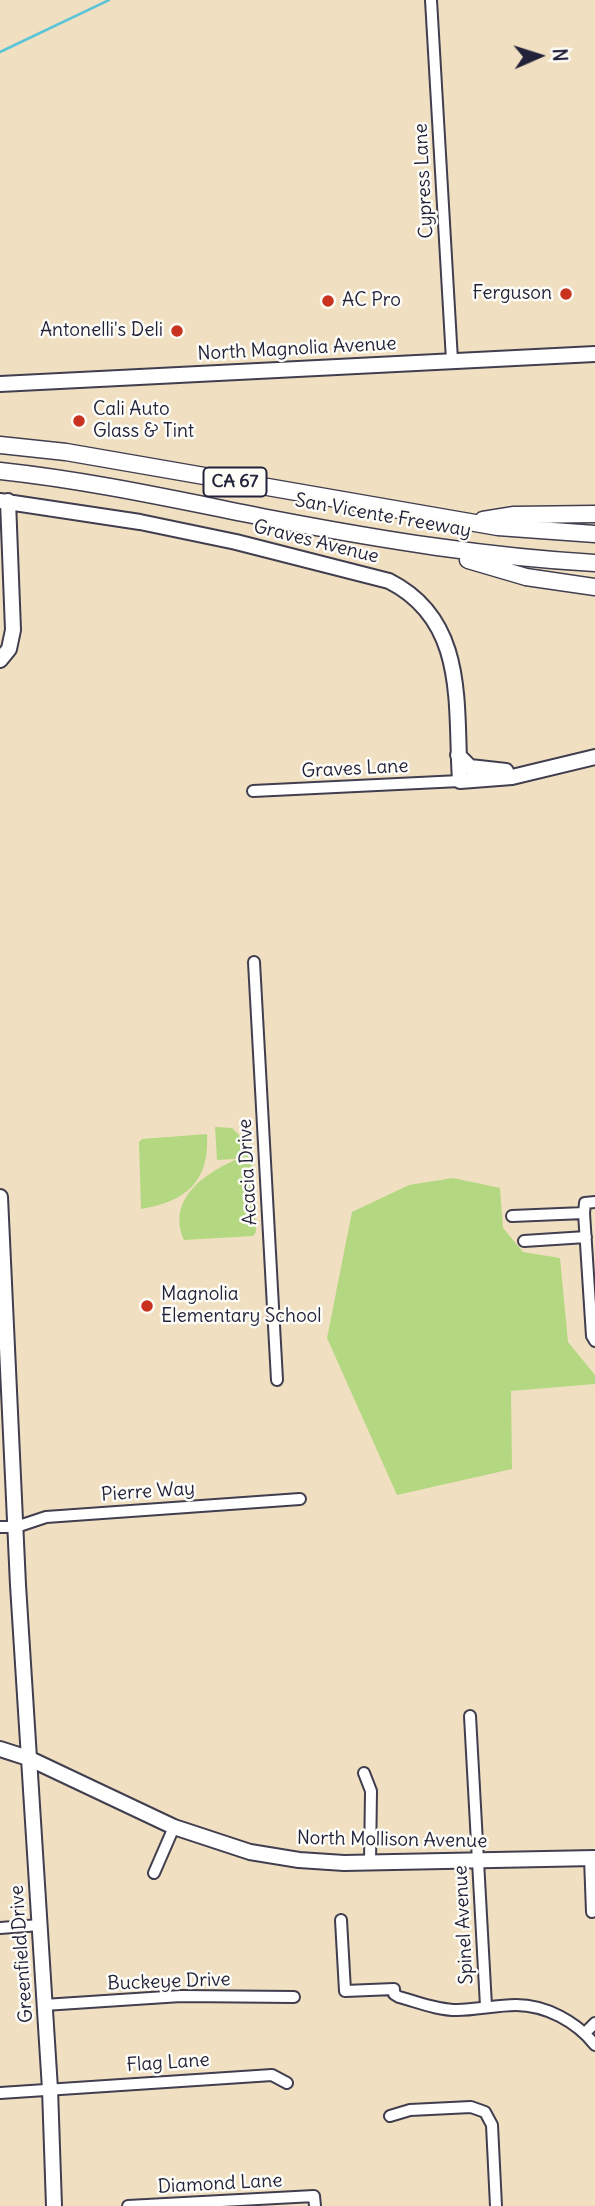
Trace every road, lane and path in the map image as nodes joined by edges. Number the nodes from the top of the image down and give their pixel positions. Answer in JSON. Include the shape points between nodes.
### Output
{"nodes":[{"id":1,"x":431,"y":0,"type":"edge"},
{"id":2,"x":595,"y":354,"type":"edge"},
{"id":3,"x":452,"y":360,"type":"junction"},
{"id":4,"x":0,"y":384,"type":"edge"},
{"id":5,"x":0,"y":445,"type":"edge"},
{"id":6,"x":0,"y":471,"type":"edge"},
{"id":7,"x":4,"y":501,"type":"edge"},
{"id":8,"x":595,"y":514,"type":"edge"},
{"id":9,"x":470,"y":523,"type":"junction"},
{"id":10,"x":595,"y":534,"type":"edge"},
{"id":11,"x":415,"y":544,"type":"junction"},
{"id":12,"x":595,"y":563,"type":"edge"},
{"id":13,"x":595,"y":587,"type":"edge"},
{"id":14,"x":0,"y":660,"type":"edge"},
{"id":15,"x":458,"y":755,"type":"junction"},
{"id":16,"x":595,"y":757,"type":"edge"},
{"id":17,"x":512,"y":776,"type":"junction"},
{"id":18,"x":460,"y":781,"type":"junction"},
{"id":19,"x":253,"y":791,"type":"dead end"},
{"id":20,"x":254,"y":961,"type":"dead end"},
{"id":21,"x":0,"y":1197,"type":"edge"},
{"id":22,"x":595,"y":1202,"type":"edge"},
{"id":23,"x":584,"y":1213,"type":"junction"},
{"id":24,"x":512,"y":1216,"type":"dead end"},
{"id":25,"x":1,"y":1225,"type":"edge"},
{"id":26,"x":586,"y":1237,"type":"junction"},
{"id":27,"x":524,"y":1241,"type":"dead end"},
{"id":28,"x":3,"y":1322,"type":"edge"},
{"id":29,"x":595,"y":1341,"type":"edge"},
{"id":30,"x":277,"y":1380,"type":"dead end"},
{"id":31,"x":300,"y":1499,"type":"dead end"},
{"id":32,"x":0,"y":1527,"type":"edge"},
{"id":33,"x":16,"y":1527,"type":"junction"},
{"id":34,"x":470,"y":1716,"type":"dead end"},
{"id":35,"x":0,"y":1749,"type":"edge"},
{"id":36,"x":28,"y":1758,"type":"junction"},
{"id":37,"x":364,"y":1773,"type":"dead end"},
{"id":38,"x":174,"y":1827,"type":"junction"},
{"id":39,"x":592,"y":1858,"type":"edge"},
{"id":40,"x":370,"y":1862,"type":"junction"},
{"id":41,"x":478,"y":1862,"type":"junction"},
{"id":42,"x":154,"y":1873,"type":"dead end"},
{"id":43,"x":593,"y":1912,"type":"dead end"},
{"id":44,"x":341,"y":1920,"type":"dead end"},
{"id":45,"x":40,"y":1926,"type":"junction"},
{"id":46,"x":0,"y":1928,"type":"edge"},
{"id":47,"x":294,"y":1997,"type":"dead end"},
{"id":48,"x":44,"y":2004,"type":"junction"},
{"id":49,"x":486,"y":2006,"type":"junction"},
{"id":50,"x":595,"y":2023,"type":"edge"},
{"id":51,"x":585,"y":2033,"type":"junction"},
{"id":52,"x":595,"y":2045,"type":"edge"},
{"id":53,"x":287,"y":2082,"type":"dead end"},
{"id":54,"x":50,"y":2090,"type":"junction"},
{"id":55,"x":0,"y":2093,"type":"edge"},
{"id":56,"x":390,"y":2116,"type":"dead end"},
{"id":57,"x":315,"y":2201,"type":"edge"},
{"id":58,"x":54,"y":2206,"type":"edge"},
{"id":59,"x":128,"y":2206,"type":"edge"},
{"id":60,"x":496,"y":2206,"type":"edge"}],
"edges":[{"from":1,"to":3,"type":"street","name":"Cypress Lane"},
{"from":2,"to":3,"type":"main road","name":"North Magnolia Avenue"},
{"from":3,"to":4,"type":"main road","name":"North Magnolia Avenue"},
{"from":5,"to":9,"type":"highway","name":"San Vicente Freeway","number":"CA 67","via":[[66,452]]},
{"from":6,"to":11,"type":"highway","name":"San Vicente Freeway","number":"CA 67"},
{"from":7,"to":14,"type":"main road","via":[[13,631],[9,649]]},
{"from":7,"to":15,"type":"main road","name":"Graves Avenue","via":[[236,542],[395,584],[426,608],[445,640],[454,675]]},
{"from":8,"to":9,"type":"highway","via":[[514,515]]},
{"from":9,"to":10,"type":"highway","name":"San Vicente Freeway","number":"CA 67"},
{"from":11,"to":12,"type":"highway","name":"San Vicente Freeway","number":"CA 67"},
{"from":11,"to":13,"type":"highway","via":[[526,577]]},
{"from":15,"to":17,"type":"main road","via":[[470,767],[506,770]]},
{"from":15,"to":18,"type":"main road","name":"Graves Avenue"},
{"from":16,"to":17,"type":"main road"},
{"from":17,"to":18,"type":"main road"},
{"from":18,"to":19,"type":"street","name":"Graves Lane"},
{"from":20,"to":30,"type":"street","name":"Acacia Drive"},
{"from":21,"to":25,"type":"main road","name":"Greenfield Drive"},
{"from":22,"to":23,"type":"street","via":[[585,1203]]},
{"from":23,"to":24,"type":"street"},
{"from":23,"to":26,"type":"street"},
{"from":25,"to":28,"type":"main road","name":"Greenfield Drive"},
{"from":26,"to":27,"type":"street"},
{"from":26,"to":29,"type":"street"},
{"from":28,"to":33,"type":"main road","name":"Greenfield Drive"},
{"from":31,"to":33,"type":"street","name":"Pierre Way","via":[[46,1517]]},
{"from":32,"to":33,"type":"street","name":"Pierre Way"},
{"from":33,"to":36,"type":"main road","name":"Greenfield Drive"},
{"from":34,"to":41,"type":"street","name":"Spinel Avenue"},
{"from":35,"to":36,"type":"main road","name":"North Mollison Avenue"},
{"from":36,"to":38,"type":"main road","name":"North Mollison Avenue"},
{"from":36,"to":45,"type":"main road","name":"Greenfield Drive"},
{"from":37,"to":40,"type":"street","via":[[371,1791]]},
{"from":38,"to":40,"type":"main road","name":"North Mollison Avenue","via":[[250,1852],[299,1860]]},
{"from":38,"to":42,"type":"street"},
{"from":39,"to":41,"type":"main road","name":"North Mollison Avenue"},
{"from":39,"to":43,"type":"street"},
{"from":40,"to":41,"type":"main road","name":"North Mollison Avenue"},
{"from":41,"to":49,"type":"street","name":"Spinel Avenue"},
{"from":44,"to":49,"type":"street","via":[[345,1991],[394,1989],[399,1997],[440,2008]]},
{"from":45,"to":46,"type":"street"},
{"from":45,"to":48,"type":"main road","name":"Greenfield Drive"},
{"from":47,"to":48,"type":"street","name":"Buckeye Drive"},
{"from":48,"to":54,"type":"main road","name":"Greenfield Drive"},
{"from":49,"to":51,"type":"street","via":[[531,2007],[554,2014]]},
{"from":50,"to":51,"type":"street"},
{"from":51,"to":52,"type":"street"},
{"from":53,"to":54,"type":"street","name":"Flag Lane","via":[[272,2075]]},
{"from":54,"to":55,"type":"street","name":"Flag Lane"},
{"from":54,"to":58,"type":"main road","name":"Greenfield Drive"},
{"from":56,"to":60,"type":"street","via":[[410,2110],[471,2107],[485,2112],[492,2124]]},
{"from":57,"to":59,"type":"street","name":"Diamond Lane"}]}
